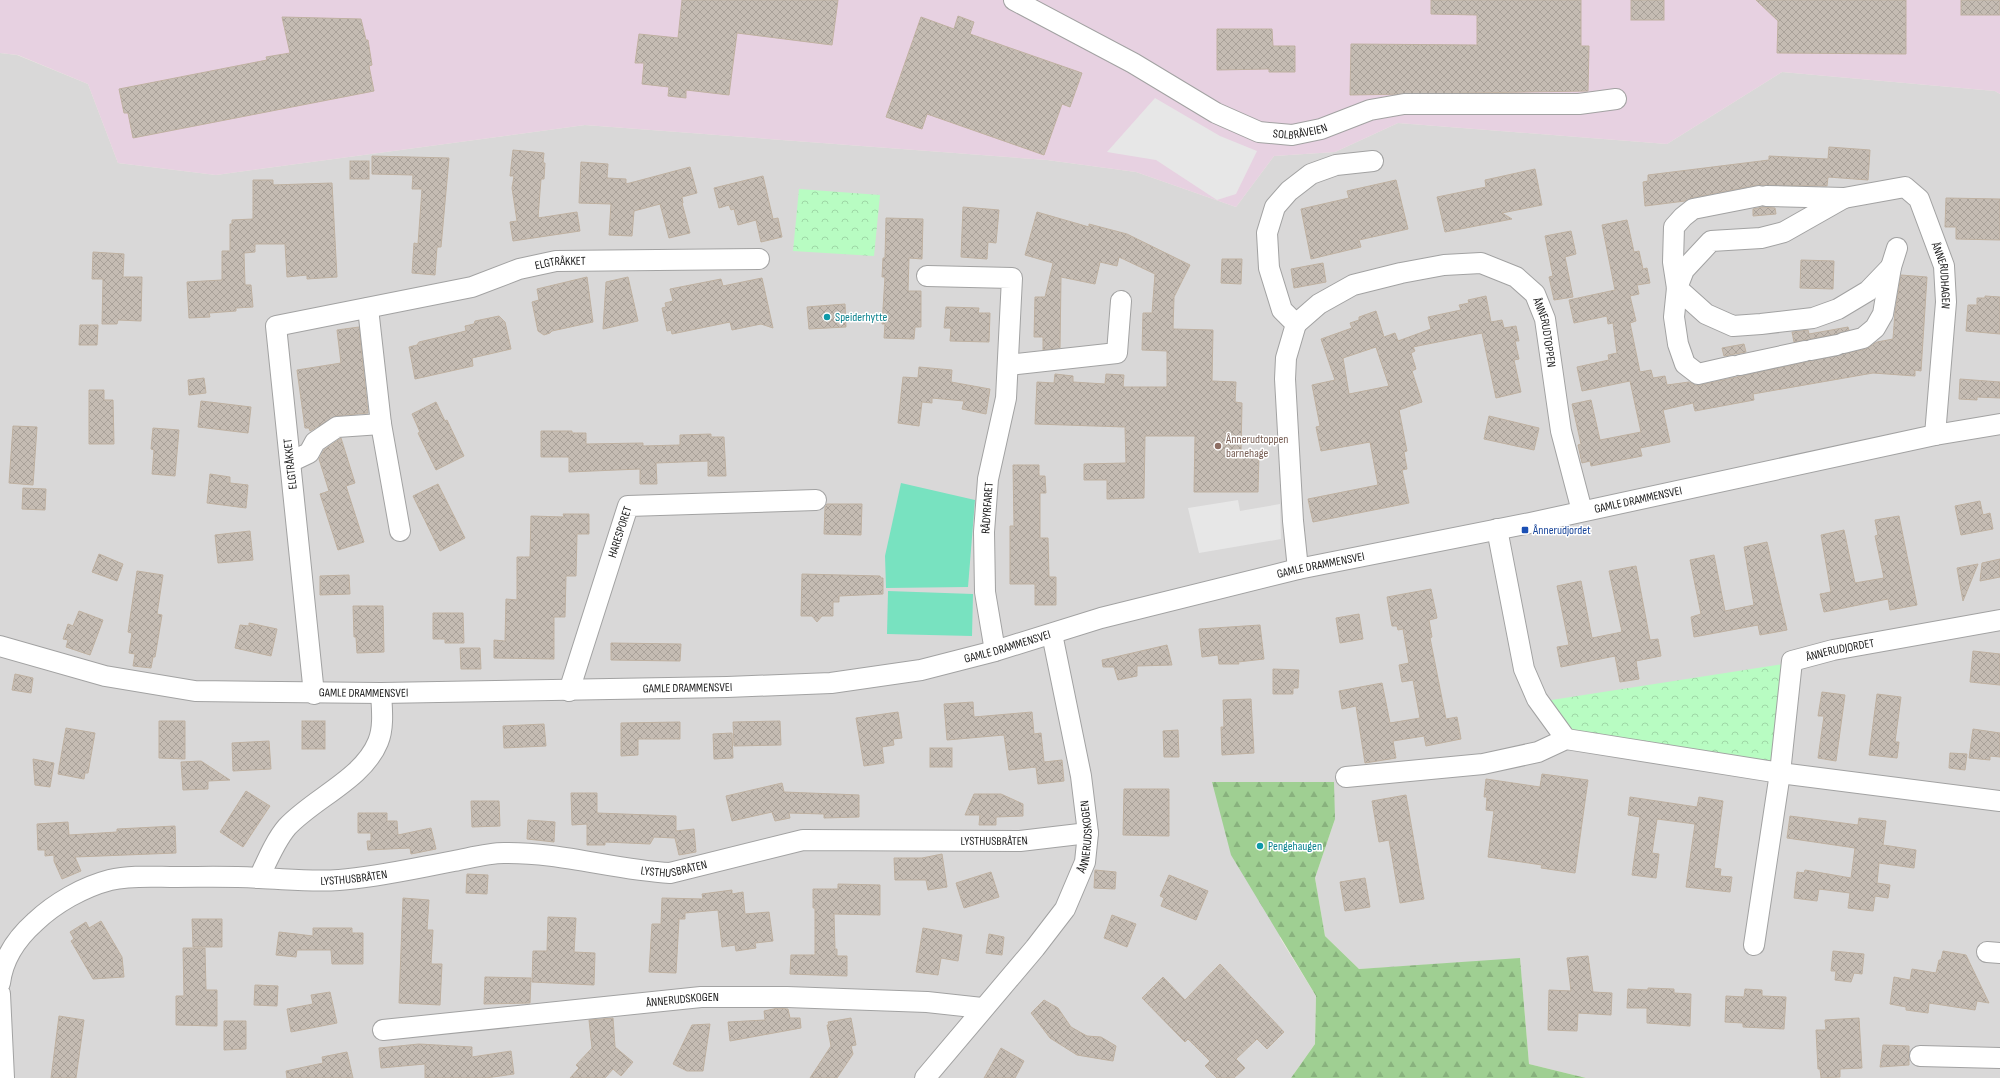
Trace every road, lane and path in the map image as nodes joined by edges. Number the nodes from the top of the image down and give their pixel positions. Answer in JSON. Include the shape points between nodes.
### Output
{"nodes":[{"id":1,"x":1014,"y":0,"type":"edge"},
{"id":2,"x":1616,"y":99,"type":"dead end"},
{"id":3,"x":1373,"y":161,"type":"dead end"},
{"id":4,"x":1844,"y":198,"type":"junction"},
{"id":5,"x":1897,"y":248,"type":"dead end"},
{"id":6,"x":759,"y":259,"type":"dead end"},
{"id":7,"x":1891,"y":266,"type":"junction"},
{"id":8,"x":927,"y":276,"type":"dead end"},
{"id":9,"x":1677,"y":288,"type":"junction"},
{"id":10,"x":1121,"y":301,"type":"dead end"},
{"id":11,"x":368,"y":308,"type":"junction"},
{"id":12,"x":1296,"y":324,"type":"junction"},
{"id":13,"x":1008,"y":365,"type":"junction"},
{"id":14,"x":381,"y":424,"type":"junction"},
{"id":15,"x":2000,"y":424,"type":"edge"},
{"id":16,"x":1935,"y":435,"type":"junction"},
{"id":17,"x":290,"y":462,"type":"junction"},
{"id":18,"x":816,"y":500,"type":"dead end"},
{"id":19,"x":1582,"y":511,"type":"junction"},
{"id":20,"x":1497,"y":529,"type":"junction"},
{"id":21,"x":400,"y":531,"type":"dead end"},
{"id":22,"x":1298,"y":569,"type":"junction"},
{"id":23,"x":2000,"y":620,"type":"edge"},
{"id":24,"x":1052,"y":634,"type":"junction"},
{"id":25,"x":0,"y":646,"type":"edge"},
{"id":26,"x":995,"y":651,"type":"junction"},
{"id":27,"x":569,"y":691,"type":"junction"},
{"id":28,"x":381,"y":693,"type":"junction"},
{"id":29,"x":314,"y":694,"type":"junction"},
{"id":30,"x":1566,"y":739,"type":"junction"},
{"id":31,"x":1780,"y":773,"type":"junction"},
{"id":32,"x":1346,"y":777,"type":"dead end"},
{"id":33,"x":2000,"y":800,"type":"edge"},
{"id":34,"x":1088,"y":833,"type":"junction"},
{"id":35,"x":259,"y":878,"type":"junction"},
{"id":36,"x":1754,"y":945,"type":"dead end"},
{"id":37,"x":0,"y":983,"type":"edge"},
{"id":38,"x":0,"y":994,"type":"edge"},
{"id":39,"x":982,"y":1008,"type":"junction"},
{"id":40,"x":383,"y":1030,"type":"dead end"},
{"id":41,"x":1920,"y":1056,"type":"dead end"},
{"id":42,"x":2000,"y":1058,"type":"edge"},
{"id":43,"x":4,"y":1078,"type":"edge"},
{"id":44,"x":925,"y":1078,"type":"edge"}],
"edges":[{"from":1,"to":2,"type":"street","name":"SOLBRÅVEIEN","via":[[1134,63],[1216,113],[1259,132],[1292,135],[1321,129],[1370,110],[1404,104],[1580,104]]},
{"from":3,"to":12,"type":"street","via":[[1336,165],[1311,174],[1289,191],[1275,207],[1267,233],[1269,268],[1282,310]]},
{"from":4,"to":9,"type":"street","name":"ÅNNERUDHAGEN","via":[[1784,232],[1761,238],[1711,241],[1684,270]]},
{"from":4,"to":9,"type":"street","name":"ÅNNERUDHAGEN","via":[[1762,196],[1693,209],[1674,227],[1673,262]]},
{"from":4,"to":16,"type":"street","name":"ÅNNERUDHAGEN","via":[[1905,187],[1919,199],[1944,266],[1946,302]]},
{"from":5,"to":7,"type":"street","name":"ÅNNERUDHAGEN"},
{"from":6,"to":11,"type":"street","name":"ELGTRÅKKET","via":[[556,261],[519,269],[472,287]]},
{"from":7,"to":9,"type":"street","name":"ÅNNERUDHAGEN","via":[[1868,291],[1838,310],[1813,318],[1761,324],[1734,326],[1706,314]]},
{"from":7,"to":9,"type":"street","name":"ÅNNERUDHAGEN","via":[[1883,314],[1875,328],[1863,338],[1698,374],[1685,364],[1678,344],[1674,317]]},
{"from":8,"to":13,"type":"street","name":"RÅDYRFARET","via":[[1012,278]]},
{"from":10,"to":13,"type":"street","via":[[1117,353]]},
{"from":11,"to":14,"type":"street"},
{"from":11,"to":17,"type":"street","name":"ELGTRÅKKET","via":[[276,326]]},
{"from":12,"to":19,"type":"street","name":"ÅNNERUDTOPPEN","via":[[1319,304],[1353,286],[1401,272],[1444,265],[1481,263],[1516,277],[1534,294],[1545,319],[1561,431]]},
{"from":12,"to":22,"type":"street","via":[[1286,358],[1285,379]]},
{"from":13,"to":26,"type":"street","name":"RÅDYRFARET","via":[[1006,398],[988,480],[984,532],[985,592]]},
{"from":14,"to":17,"type":"street","via":[[337,427],[315,442],[309,453]]},
{"from":14,"to":21,"type":"street"},
{"from":15,"to":16,"type":"street","name":"GAMLE DRAMMENSVEI"},
{"from":16,"to":19,"type":"street","name":"GAMLE DRAMMENSVEI"},
{"from":17,"to":29,"type":"street","name":"ELGTRÅKKET"},
{"from":18,"to":27,"type":"street","name":"HARESPORET","via":[[628,506]]},
{"from":19,"to":20,"type":"street","name":"GAMLE DRAMMENSVEI"},
{"from":20,"to":22,"type":"street","name":"GAMLE DRAMMENSVEI"},
{"from":20,"to":30,"type":"street","via":[[1524,669],[1537,699]]},
{"from":22,"to":24,"type":"street","name":"GAMLE DRAMMENSVEI","via":[[1101,618]]},
{"from":23,"to":31,"type":"street","name":"ÅNNERUDJORDET","via":[[1833,650],[1792,661]]},
{"from":24,"to":26,"type":"street","name":"GAMLE DRAMMENSVEI"},
{"from":24,"to":34,"type":"street","name":"ÅNNERUDSKOGEN","via":[[1081,776]]},
{"from":25,"to":29,"type":"street","name":"GAMLE DRAMMENSVEI","via":[[105,676],[195,691]]},
{"from":26,"to":27,"type":"street","name":"GAMLE DRAMMENSVEI","via":[[921,670],[832,682]]},
{"from":27,"to":28,"type":"street","name":"GAMLE DRAMMENSVEI"},
{"from":28,"to":29,"type":"street","name":"GAMLE DRAMMENSVEI"},
{"from":28,"to":35,"type":"street","via":[[379,742],[363,766],[287,828]]},
{"from":30,"to":31,"type":"street"},
{"from":30,"to":32,"type":"street","via":[[1538,752],[1483,764]]},
{"from":31,"to":33,"type":"street"},
{"from":31,"to":36,"type":"street","name":"ÅNNERUDJORDET"},
{"from":34,"to":35,"type":"street","name":"LYSTHUSBRÅTEN","via":[[1020,841],[804,840],[670,873],[504,853],[340,880],[299,882]]},
{"from":34,"to":39,"type":"street","name":"ÅNNERUDSKOGEN","via":[[1085,862],[1064,909],[1035,948]]},
{"from":35,"to":37,"type":"street","name":"LYSTHUSBRÅTEN","via":[[144,877],[112,880],[85,889],[47,910],[28,928],[6,957]]},
{"from":38,"to":43,"type":"street"},
{"from":39,"to":40,"type":"street","name":"ÅNNERUDSKOGEN","via":[[912,1002],[787,997],[701,997]]},
{"from":39,"to":44,"type":"street","name":"ÅNNERUDSKOGEN"},
{"from":41,"to":42,"type":"street"}]}
